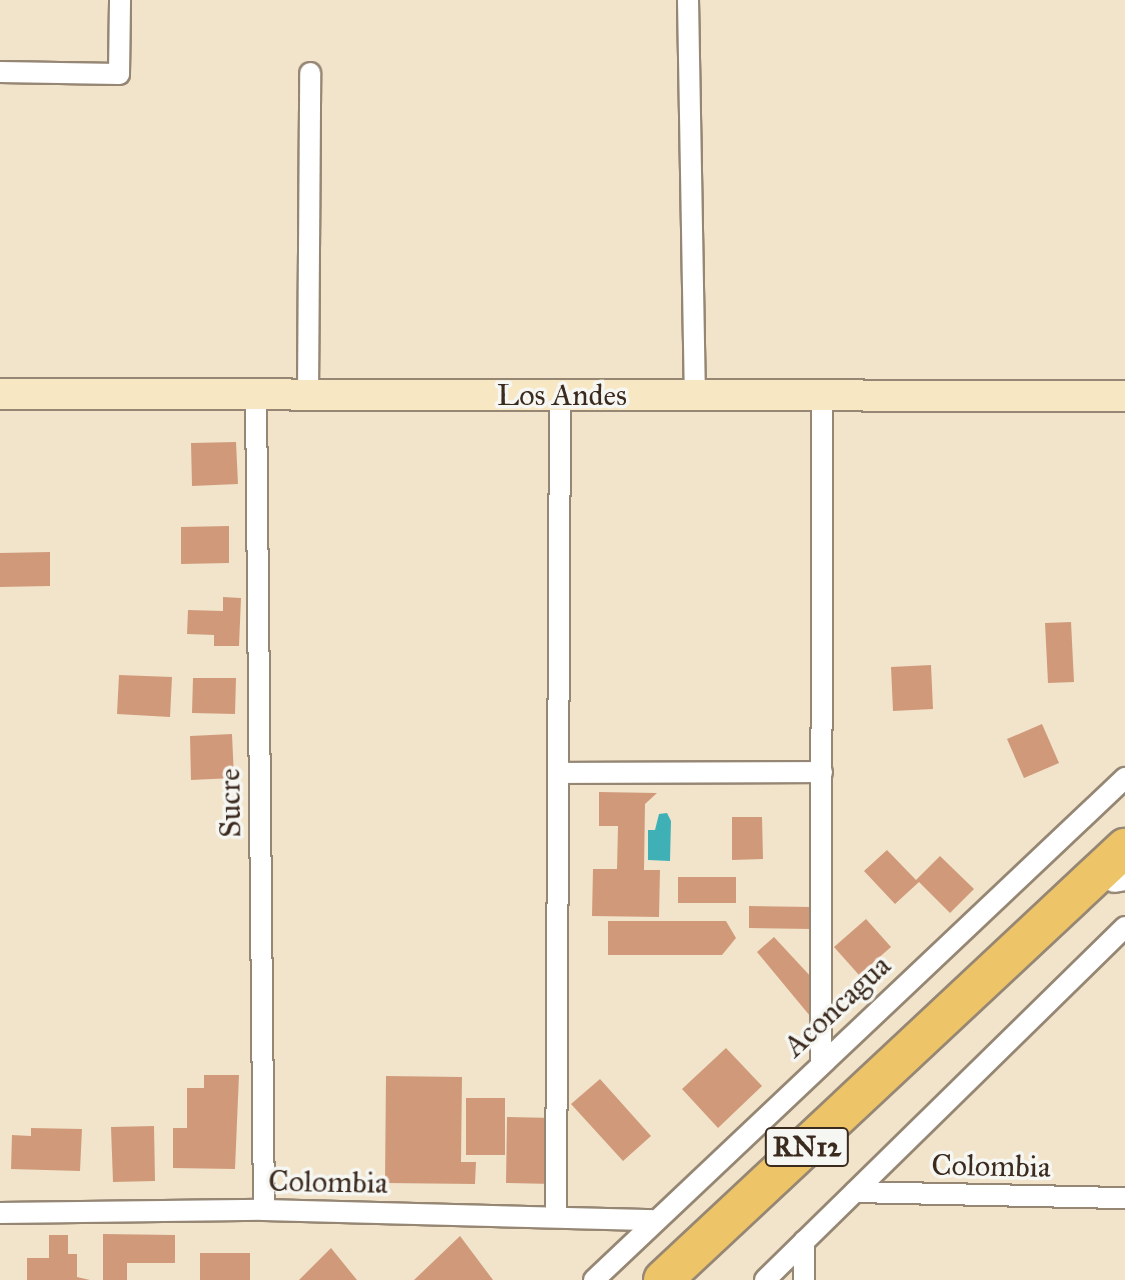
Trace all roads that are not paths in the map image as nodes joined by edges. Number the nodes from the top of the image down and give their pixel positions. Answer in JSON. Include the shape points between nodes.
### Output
{"nodes":[{"id":1,"x":120,"y":0,"type":"edge"},
{"id":2,"x":688,"y":0,"type":"edge"},
{"id":3,"x":0,"y":72,"type":"edge"},
{"id":4,"x":310,"y":73,"type":"dead end"},
{"id":5,"x":0,"y":394,"type":"edge"},
{"id":6,"x":308,"y":394,"type":"junction"},
{"id":7,"x":695,"y":394,"type":"junction"},
{"id":8,"x":822,"y":394,"type":"junction"},
{"id":9,"x":256,"y":395,"type":"junction"},
{"id":10,"x":560,"y":396,"type":"junction"},
{"id":11,"x":1125,"y":396,"type":"edge"},
{"id":12,"x":822,"y":772,"type":"junction"},
{"id":13,"x":559,"y":773,"type":"junction"},
{"id":14,"x":1125,"y":778,"type":"edge"},
{"id":15,"x":1122,"y":870,"type":"edge"},
{"id":16,"x":1125,"y":927,"type":"edge"},
{"id":17,"x":821,"y":1062,"type":"junction"},
{"id":18,"x":855,"y":1192,"type":"junction"},
{"id":19,"x":1125,"y":1198,"type":"edge"},
{"id":20,"x":264,"y":1210,"type":"junction"},
{"id":21,"x":0,"y":1213,"type":"edge"},
{"id":22,"x":556,"y":1216,"type":"junction"},
{"id":23,"x":656,"y":1220,"type":"junction"},
{"id":24,"x":804,"y":1241,"type":"junction"},
{"id":25,"x":594,"y":1280,"type":"edge"},
{"id":26,"x":663,"y":1280,"type":"edge"},
{"id":27,"x":765,"y":1280,"type":"edge"},
{"id":28,"x":804,"y":1280,"type":"edge"}],
"edges":[{"from":1,"to":3,"type":"street","via":[[119,74]]},
{"from":2,"to":7,"type":"street"},
{"from":4,"to":6,"type":"street"},
{"from":5,"to":9,"type":"main road","name":"Los Andes"},
{"from":6,"to":9,"type":"main road","name":"Los Andes"},
{"from":6,"to":10,"type":"main road","name":"Los Andes"},
{"from":7,"to":8,"type":"main road","name":"Los Andes"},
{"from":7,"to":10,"type":"main road","name":"Los Andes"},
{"from":8,"to":11,"type":"main road","name":"Los Andes"},
{"from":8,"to":12,"type":"street"},
{"from":9,"to":20,"type":"street","name":"Sucre"},
{"from":10,"to":13,"type":"street"},
{"from":12,"to":13,"type":"street"},
{"from":12,"to":17,"type":"street"},
{"from":13,"to":22,"type":"street"},
{"from":14,"to":17,"type":"street","name":"Aconcagua"},
{"from":15,"to":26,"type":"highway","number":"RN12","via":[[951,1014]]},
{"from":16,"to":18,"type":"street"},
{"from":17,"to":23,"type":"street","name":"Aconcagua"},
{"from":18,"to":19,"type":"street","name":"Colombia"},
{"from":18,"to":24,"type":"street"},
{"from":20,"to":21,"type":"street","name":"Colombia"},
{"from":20,"to":22,"type":"street","name":"Colombia"},
{"from":22,"to":23,"type":"street","name":"Colombia"},
{"from":23,"to":25,"type":"street","name":"Aconcagua"},
{"from":24,"to":27,"type":"street"},
{"from":24,"to":28,"type":"street"}]}
